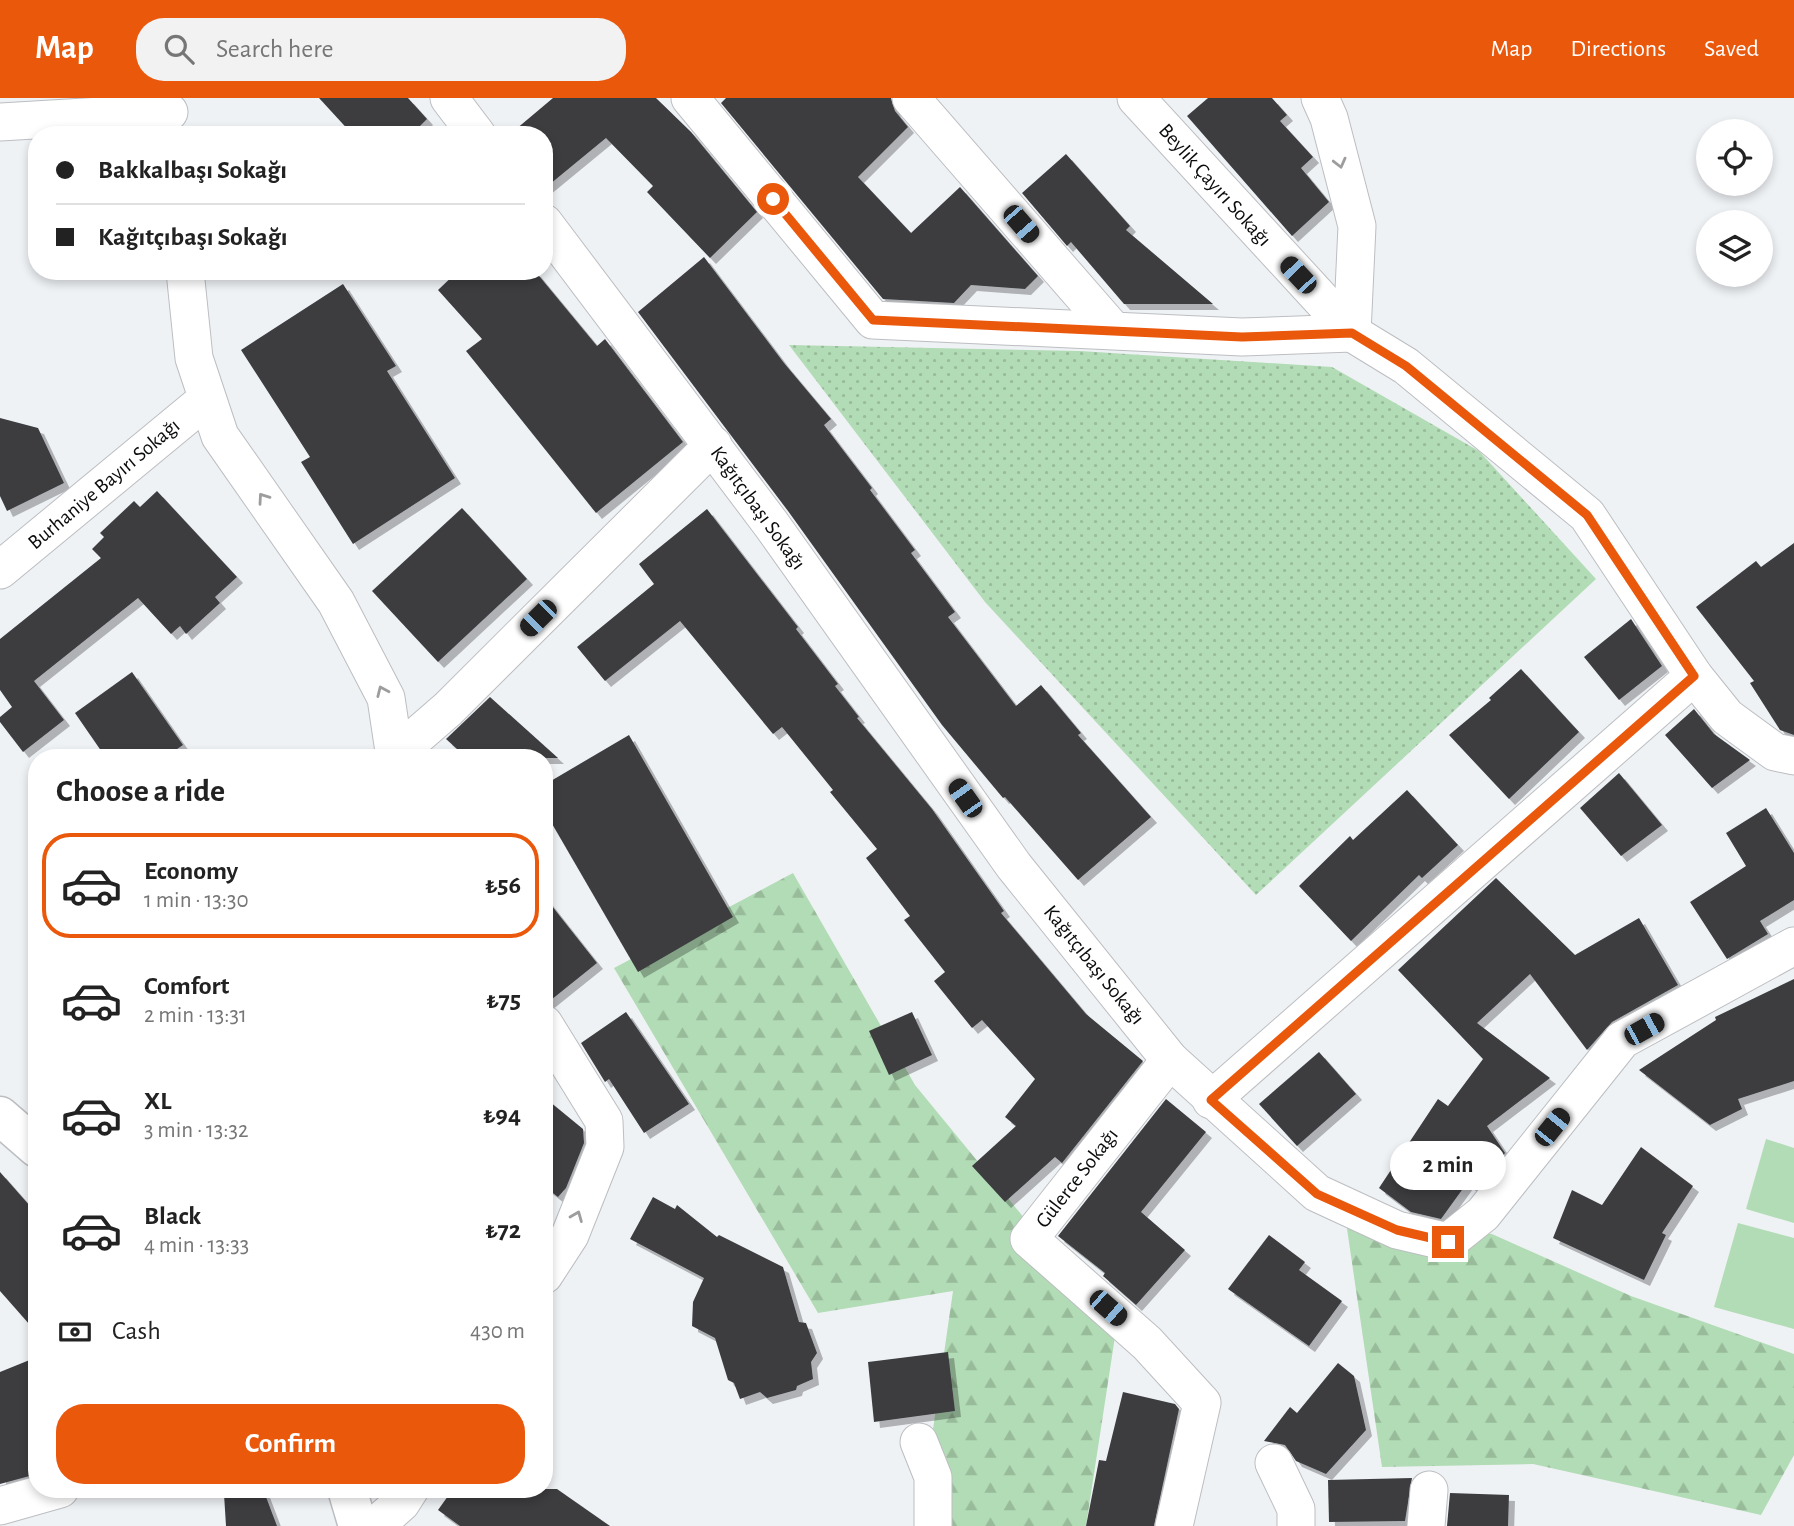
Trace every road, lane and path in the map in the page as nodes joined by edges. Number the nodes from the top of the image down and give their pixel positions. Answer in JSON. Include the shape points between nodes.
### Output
{"nodes":[{"id":1,"x":449,"y":98,"type":"edge"},
{"id":2,"x":690,"y":98,"type":"edge"},
{"id":3,"x":911,"y":98,"type":"edge"},
{"id":4,"x":1136,"y":98,"type":"edge"},
{"id":5,"x":1320,"y":98,"type":"edge"},
{"id":6,"x":170,"y":115,"type":"edge"},
{"id":7,"x":0,"y":122,"type":"edge"},
{"id":8,"x":470,"y":126,"type":"edge"},
{"id":9,"x":553,"y":235,"type":"edge"},
{"id":10,"x":186,"y":280,"type":"edge"},
{"id":11,"x":1112,"y":329,"type":"junction"},
{"id":12,"x":1352,"y":333,"type":"junction"},
{"id":13,"x":207,"y":399,"type":"junction"},
{"id":14,"x":713,"y":445,"type":"junction"},
{"id":15,"x":0,"y":570,"type":"edge"},
{"id":16,"x":1694,"y":676,"type":"junction"},
{"id":17,"x":394,"y":749,"type":"edge"},
{"id":18,"x":403,"y":749,"type":"edge"},
{"id":19,"x":1794,"y":755,"type":"edge"},
{"id":20,"x":1794,"y":946,"type":"edge"},
{"id":21,"x":553,"y":1039,"type":"edge"},
{"id":22,"x":1170,"y":1060,"type":"junction"},
{"id":23,"x":1211,"y":1100,"type":"junction"},
{"id":24,"x":0,"y":1116,"type":"edge"},
{"id":25,"x":28,"y":1140,"type":"edge"},
{"id":26,"x":553,"y":1261,"type":"edge"},
{"id":27,"x":919,"y":1442,"type":"dead end"},
{"id":28,"x":1273,"y":1463,"type":"dead end"},
{"id":29,"x":1429,"y":1490,"type":"dead end"},
{"id":30,"x":28,"y":1498,"type":"edge"},
{"id":31,"x":350,"y":1498,"type":"edge"},
{"id":32,"x":404,"y":1498,"type":"edge"},
{"id":33,"x":0,"y":1506,"type":"edge"},
{"id":34,"x":358,"y":1526,"type":"edge"},
{"id":35,"x":374,"y":1526,"type":"edge"},
{"id":36,"x":933,"y":1526,"type":"edge"},
{"id":37,"x":1174,"y":1526,"type":"edge"},
{"id":38,"x":1296,"y":1526,"type":"edge"},
{"id":39,"x":1426,"y":1526,"type":"edge"}],
"edges":[{"from":1,"to":8,"type":"street"},
{"from":2,"to":11,"type":"street","via":[[873,320]]},
{"from":3,"to":11,"type":"street"},
{"from":4,"to":12,"type":"street","name":"Beylik Çayırı Sokağı"},
{"from":5,"to":12,"type":"street","one_way":true,"via":[[1357,226]]},
{"from":6,"to":7,"type":"street"},
{"from":9,"to":14,"type":"street","name":"Kağıtçıbaşı Sokağı"},
{"from":10,"to":13,"type":"street","via":[[194,358]]},
{"from":11,"to":12,"type":"street","via":[[1242,337]]},
{"from":12,"to":16,"type":"street","name":"Beylik Çayırı Sokağı","via":[[1406,366],[1587,515]]},
{"from":13,"to":15,"type":"street","name":"Burhaniye Bayırı Sokağı"},
{"from":17,"to":13,"type":"street","one_way":true,"via":[[386,698],[336,602],[220,436]]},
{"from":14,"to":18,"type":"street"},
{"from":14,"to":22,"type":"street","name":"Kağıtçıbaşı Sokağı","via":[[1014,866]]},
{"from":16,"to":19,"type":"street","name":"Beylik Çayırı Sokağı","via":[[1727,717],[1775,752]]},
{"from":16,"to":23,"type":"street"},
{"from":20,"to":23,"type":"street","name":"Kağıtçıbaşı Sokağı","via":[[1622,1041],[1482,1213],[1448,1242],[1397,1230],[1317,1194]]},
{"from":26,"to":21,"type":"street","one_way":true,"via":[[570,1235],[605,1147],[604,1121]]},
{"from":22,"to":23,"type":"street","name":"Kağıtçıbaşı Sokağı"},
{"from":22,"to":37,"type":"street","name":"Gülerce Sokağı","via":[[1029,1238],[1147,1343],[1202,1403]]},
{"from":24,"to":25,"type":"main road"},
{"from":27,"to":36,"type":"street","via":[[933,1477]]},
{"from":28,"to":38,"type":"street","via":[[1296,1508]]},
{"from":29,"to":39,"type":"street"},
{"from":30,"to":33,"type":"street"},
{"from":31,"to":34,"type":"main road"},
{"from":32,"to":35,"type":"street"}]}
